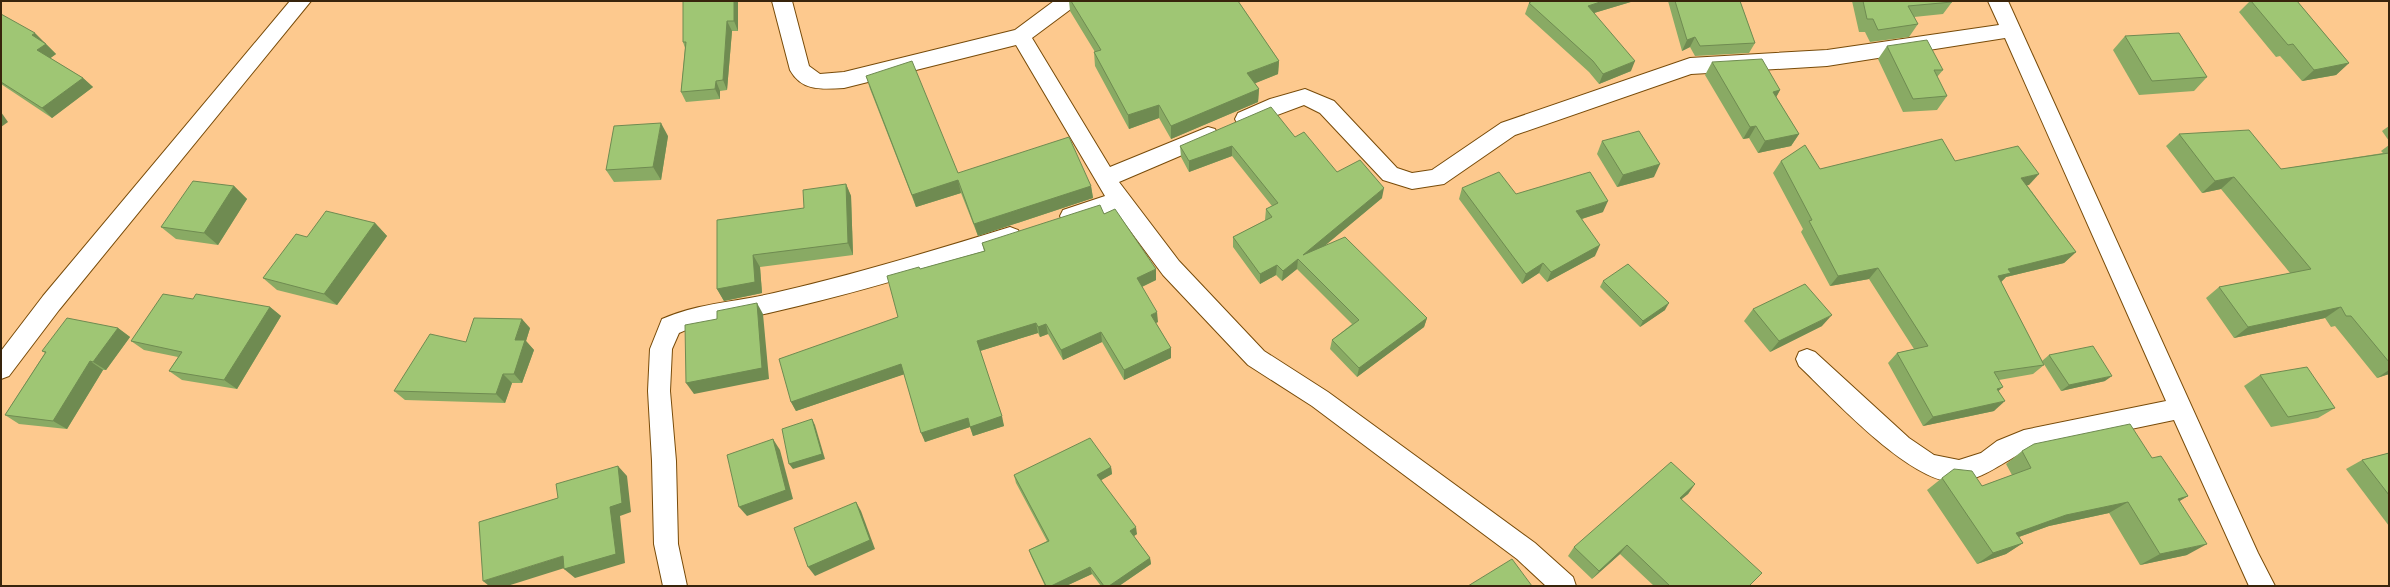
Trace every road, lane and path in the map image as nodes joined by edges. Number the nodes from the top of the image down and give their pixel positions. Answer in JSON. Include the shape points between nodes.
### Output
{"nodes":[{"id":1,"x":301,"y":1,"type":"edge"},
{"id":2,"x":782,"y":1,"type":"edge"},
{"id":3,"x":1068,"y":1,"type":"edge"},
{"id":4,"x":1998,"y":1,"type":"edge"},
{"id":5,"x":2012,"y":30,"type":"junction"},
{"id":6,"x":1021,"y":36,"type":"junction"},
{"id":7,"x":1106,"y":178,"type":"junction"},
{"id":8,"x":1119,"y":200,"type":"junction"},
{"id":9,"x":1053,"y":222,"type":"edge"},
{"id":10,"x":1031,"y":229,"type":"edge"},
{"id":11,"x":1807,"y":359,"type":"dead end"},
{"id":12,"x":1,"y":369,"type":"edge"},
{"id":13,"x":2181,"y":408,"type":"junction"},
{"id":14,"x":675,"y":586,"type":"edge"},
{"id":15,"x":1564,"y":586,"type":"edge"},
{"id":16,"x":2263,"y":586,"type":"edge"}],
"edges":[{"from":1,"to":12,"type":"street","via":[[51,303]]},
{"from":2,"to":6,"type":"street","via":[[800,70],[816,82],[844,80]]},
{"from":3,"to":6,"type":"street"},
{"from":4,"to":5,"type":"street"},
{"from":5,"to":7,"type":"street","via":[[1883,52],[1690,66],[1508,129],[1436,178],[1412,181],[1390,174],[1327,107],[1305,97],[1277,105]]},
{"from":5,"to":13,"type":"street"},
{"from":6,"to":7,"type":"street"},
{"from":7,"to":8,"type":"street"},
{"from":8,"to":9,"type":"street"},
{"from":8,"to":15,"type":"street","via":[[1170,268],[1256,358],[1320,399],[1526,551]]},
{"from":10,"to":14,"type":"street","via":[[942,258],[836,287],[754,307],[684,319],[670,326],[661,349],[659,391],[666,544]]},
{"from":11,"to":13,"type":"street","via":[[1901,446],[1929,465],[1959,471],[1988,461],[2005,449],[2024,441]]},
{"from":13,"to":16,"type":"street","via":[[2249,561]]}]}
